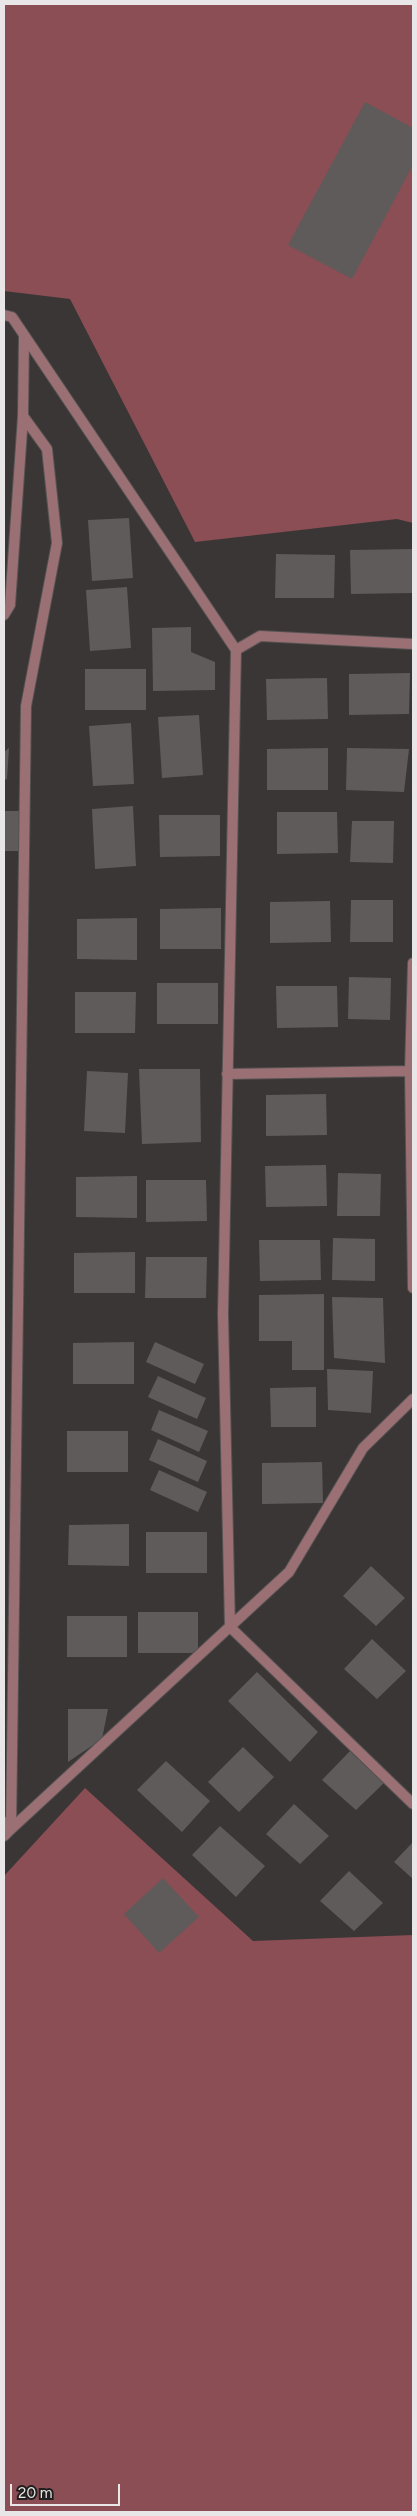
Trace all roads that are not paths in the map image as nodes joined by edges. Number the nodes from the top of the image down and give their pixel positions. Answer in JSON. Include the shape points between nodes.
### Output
{"nodes":[{"id":1,"x":4,"y":315,"type":"edge"},
{"id":2,"x":24,"y":337,"type":"junction"},
{"id":3,"x":23,"y":416,"type":"junction"},
{"id":4,"x":4,"y":615,"type":"edge"},
{"id":5,"x":413,"y":644,"type":"edge"},
{"id":6,"x":236,"y":650,"type":"junction"},
{"id":7,"x":413,"y":963,"type":"edge"},
{"id":8,"x":410,"y":1071,"type":"junction"},
{"id":9,"x":227,"y":1074,"type":"junction"},
{"id":10,"x":413,"y":1288,"type":"edge"},
{"id":11,"x":413,"y":1399,"type":"edge"},
{"id":12,"x":230,"y":1628,"type":"junction"},
{"id":13,"x":413,"y":1804,"type":"edge"},
{"id":14,"x":6,"y":1829,"type":"edge"}],
"edges":[{"from":1,"to":2,"type":"street","via":[[12,317]]},
{"from":2,"to":3,"type":"street"},
{"from":2,"to":6,"type":"street"},
{"from":3,"to":4,"type":"street","via":[[10,605]]},
{"from":3,"to":14,"type":"street","via":[[47,449],[58,543],[26,706]]},
{"from":5,"to":6,"type":"street","via":[[260,636]]},
{"from":6,"to":9,"type":"street"},
{"from":7,"to":8,"type":"street"},
{"from":8,"to":9,"type":"street"},
{"from":8,"to":10,"type":"street"},
{"from":9,"to":12,"type":"street","via":[[223,1314]]},
{"from":11,"to":12,"type":"street","via":[[363,1448],[289,1572]]},
{"from":12,"to":13,"type":"street"},
{"from":12,"to":14,"type":"street"}]}
